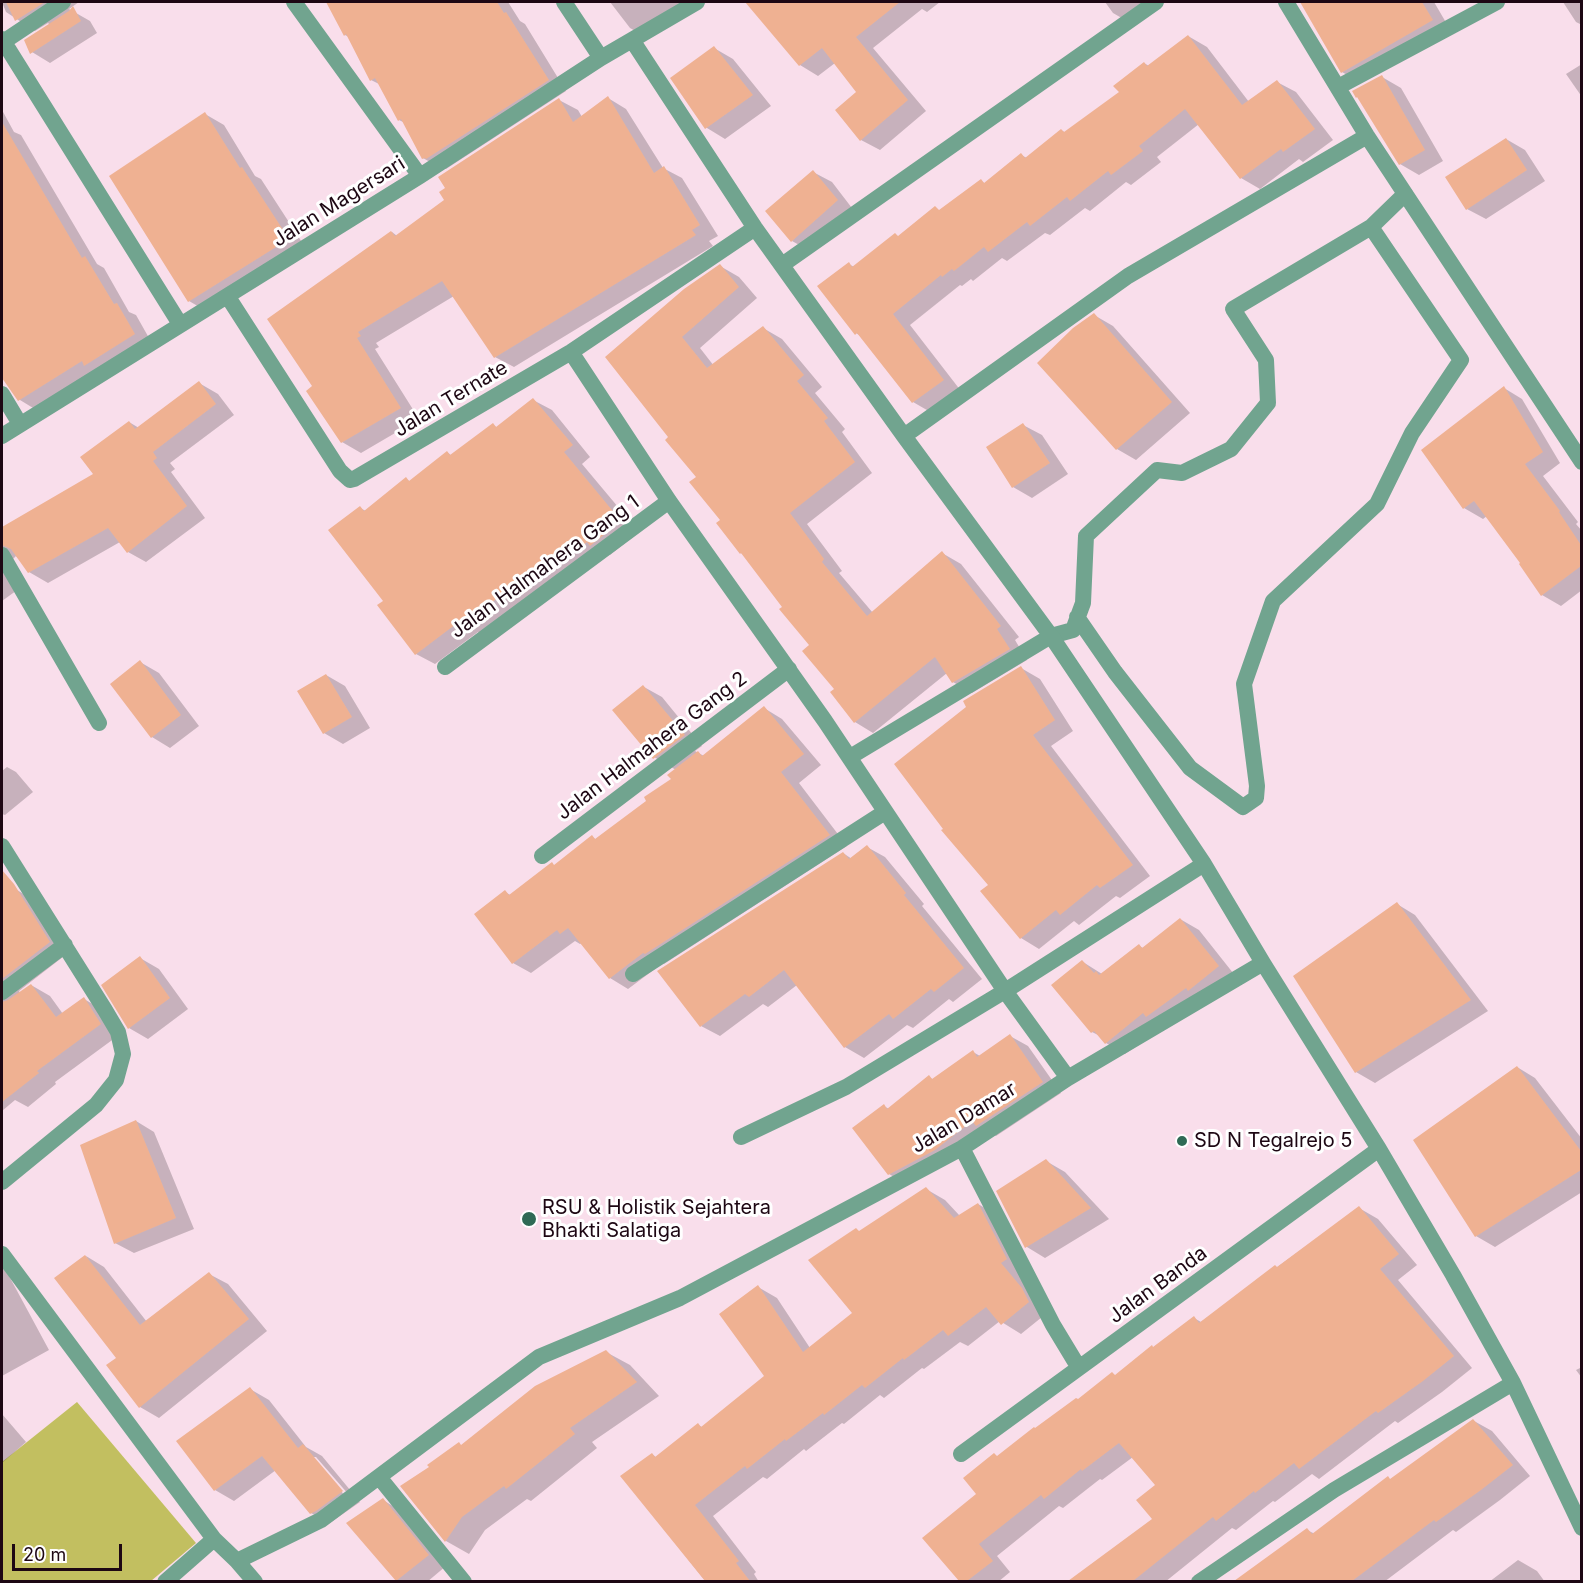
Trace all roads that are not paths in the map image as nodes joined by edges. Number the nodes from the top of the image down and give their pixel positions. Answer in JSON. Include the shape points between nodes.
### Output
{"nodes":[{"id":1,"x":63,"y":2,"type":"edge"},
{"id":2,"x":294,"y":2,"type":"edge"},
{"id":3,"x":564,"y":2,"type":"edge"},
{"id":4,"x":697,"y":2,"type":"edge"},
{"id":5,"x":1156,"y":2,"type":"edge"},
{"id":6,"x":1286,"y":2,"type":"edge"},
{"id":7,"x":1497,"y":2,"type":"edge"},
{"id":8,"x":2,"y":40,"type":"edge"},
{"id":9,"x":632,"y":40,"type":"junction"},
{"id":10,"x":601,"y":58,"type":"junction"},
{"id":11,"x":1338,"y":87,"type":"junction"},
{"id":12,"x":1367,"y":136,"type":"junction"},
{"id":13,"x":420,"y":176,"type":"junction"},
{"id":14,"x":1405,"y":194,"type":"junction"},
{"id":15,"x":1371,"y":227,"type":"junction"},
{"id":16,"x":754,"y":228,"type":"junction"},
{"id":17,"x":782,"y":265,"type":"junction"},
{"id":18,"x":228,"y":297,"type":"junction"},
{"id":19,"x":180,"y":324,"type":"junction"},
{"id":20,"x":570,"y":352,"type":"junction"},
{"id":21,"x":2,"y":394,"type":"edge"},
{"id":22,"x":20,"y":424,"type":"junction"},
{"id":23,"x":2,"y":435,"type":"edge"},
{"id":24,"x":904,"y":436,"type":"junction"},
{"id":25,"x":1581,"y":462,"type":"edge"},
{"id":26,"x":669,"y":501,"type":"junction"},
{"id":27,"x":2,"y":555,"type":"edge"},
{"id":28,"x":1077,"y":617,"type":"junction"},
{"id":29,"x":1051,"y":636,"type":"junction"},
{"id":30,"x":445,"y":667,"type":"dead end"},
{"id":31,"x":789,"y":669,"type":"junction"},
{"id":32,"x":99,"y":723,"type":"dead end"},
{"id":33,"x":850,"y":757,"type":"junction"},
{"id":34,"x":885,"y":812,"type":"junction"},
{"id":35,"x":2,"y":846,"type":"edge"},
{"id":36,"x":542,"y":856,"type":"dead end"},
{"id":37,"x":1204,"y":864,"type":"junction"},
{"id":38,"x":65,"y":945,"type":"junction"},
{"id":39,"x":1263,"y":963,"type":"junction"},
{"id":40,"x":633,"y":974,"type":"dead end"},
{"id":41,"x":2,"y":992,"type":"edge"},
{"id":42,"x":1005,"y":992,"type":"junction"},
{"id":43,"x":1068,"y":1078,"type":"junction"},
{"id":44,"x":741,"y":1137,"type":"dead end"},
{"id":45,"x":962,"y":1148,"type":"junction"},
{"id":46,"x":1379,"y":1149,"type":"junction"},
{"id":47,"x":2,"y":1182,"type":"edge"},
{"id":48,"x":2,"y":1254,"type":"edge"},
{"id":49,"x":1080,"y":1368,"type":"junction"},
{"id":50,"x":1513,"y":1383,"type":"junction"},
{"id":51,"x":961,"y":1454,"type":"dead end"},
{"id":52,"x":379,"y":1477,"type":"junction"},
{"id":53,"x":1581,"y":1528,"type":"edge"},
{"id":54,"x":214,"y":1539,"type":"junction"},
{"id":55,"x":237,"y":1561,"type":"junction"},
{"id":56,"x":165,"y":1581,"type":"edge"},
{"id":57,"x":255,"y":1581,"type":"edge"},
{"id":58,"x":464,"y":1581,"type":"edge"},
{"id":59,"x":1199,"y":1581,"type":"edge"}],
"edges":[{"from":1,"to":8,"type":"street"},
{"from":2,"to":13,"type":"street"},
{"from":3,"to":10,"type":"street"},
{"from":4,"to":9,"type":"street","name":"Jalan Magersari"},
{"from":5,"to":17,"type":"street"},
{"from":6,"to":11,"type":"street"},
{"from":7,"to":11,"type":"street"},
{"from":8,"to":19,"type":"street"},
{"from":9,"to":10,"type":"street","name":"Jalan Magersari"},
{"from":9,"to":16,"type":"street"},
{"from":10,"to":13,"type":"street","name":"Jalan Magersari"},
{"from":11,"to":12,"type":"street"},
{"from":12,"to":14,"type":"street"},
{"from":12,"to":24,"type":"street","via":[[1128,276]]},
{"from":13,"to":18,"type":"street","name":"Jalan Magersari"},
{"from":14,"to":15,"type":"street"},
{"from":14,"to":25,"type":"street"},
{"from":15,"to":28,"type":"street","via":[[1233,309],[1266,360],[1268,403],[1231,449],[1182,473],[1157,470],[1086,536],[1083,603]]},
{"from":15,"to":28,"type":"street","via":[[1461,360],[1412,432],[1377,504],[1273,601],[1244,684],[1256,798],[1243,807],[1191,768]]},
{"from":16,"to":17,"type":"street"},
{"from":16,"to":20,"type":"street","name":"Jalan Ternate"},
{"from":17,"to":24,"type":"street"},
{"from":18,"to":19,"type":"street","name":"Jalan Magersari"},
{"from":18,"to":20,"type":"street","name":"Jalan Ternate","via":[[327,453],[350,480]]},
{"from":19,"to":22,"type":"street","name":"Jalan Magersari"},
{"from":20,"to":26,"type":"street"},
{"from":21,"to":22,"type":"street"},
{"from":22,"to":23,"type":"street","name":"Jalan Magersari"},
{"from":24,"to":29,"type":"street"},
{"from":26,"to":30,"type":"street","name":"Jalan Halmahera Gang 1"},
{"from":26,"to":31,"type":"street"},
{"from":27,"to":32,"type":"street"},
{"from":28,"to":29,"type":"street","via":[[1073,630]]},
{"from":29,"to":33,"type":"street"},
{"from":29,"to":37,"type":"street"},
{"from":31,"to":33,"type":"street"},
{"from":31,"to":36,"type":"street","name":"Jalan Halmahera Gang 2"},
{"from":33,"to":34,"type":"street"},
{"from":34,"to":40,"type":"street"},
{"from":34,"to":42,"type":"street"},
{"from":35,"to":38,"type":"street"},
{"from":37,"to":39,"type":"street"},
{"from":37,"to":42,"type":"street"},
{"from":38,"to":41,"type":"street"},
{"from":38,"to":47,"type":"street","via":[[118,1032],[123,1054],[116,1080],[96,1105]]},
{"from":39,"to":43,"type":"street","name":"Jalan Damar"},
{"from":39,"to":46,"type":"street"},
{"from":42,"to":43,"type":"street"},
{"from":42,"to":44,"type":"street","via":[[846,1087]]},
{"from":43,"to":45,"type":"street","name":"Jalan Damar"},
{"from":45,"to":49,"type":"street","via":[[1053,1325]]},
{"from":45,"to":52,"type":"street","name":"Jalan Damar","via":[[680,1298],[539,1357]]},
{"from":46,"to":49,"type":"street","name":"Jalan Banda"},
{"from":46,"to":50,"type":"street"},
{"from":48,"to":54,"type":"street"},
{"from":49,"to":51,"type":"street","name":"Jalan Banda"},
{"from":50,"to":53,"type":"street"},
{"from":50,"to":59,"type":"street","via":[[1334,1490]]},
{"from":52,"to":55,"type":"street","name":"Jalan Damar","via":[[321,1520]]},
{"from":52,"to":58,"type":"street"},
{"from":54,"to":55,"type":"street"},
{"from":54,"to":56,"type":"street"},
{"from":55,"to":57,"type":"street"}]}
